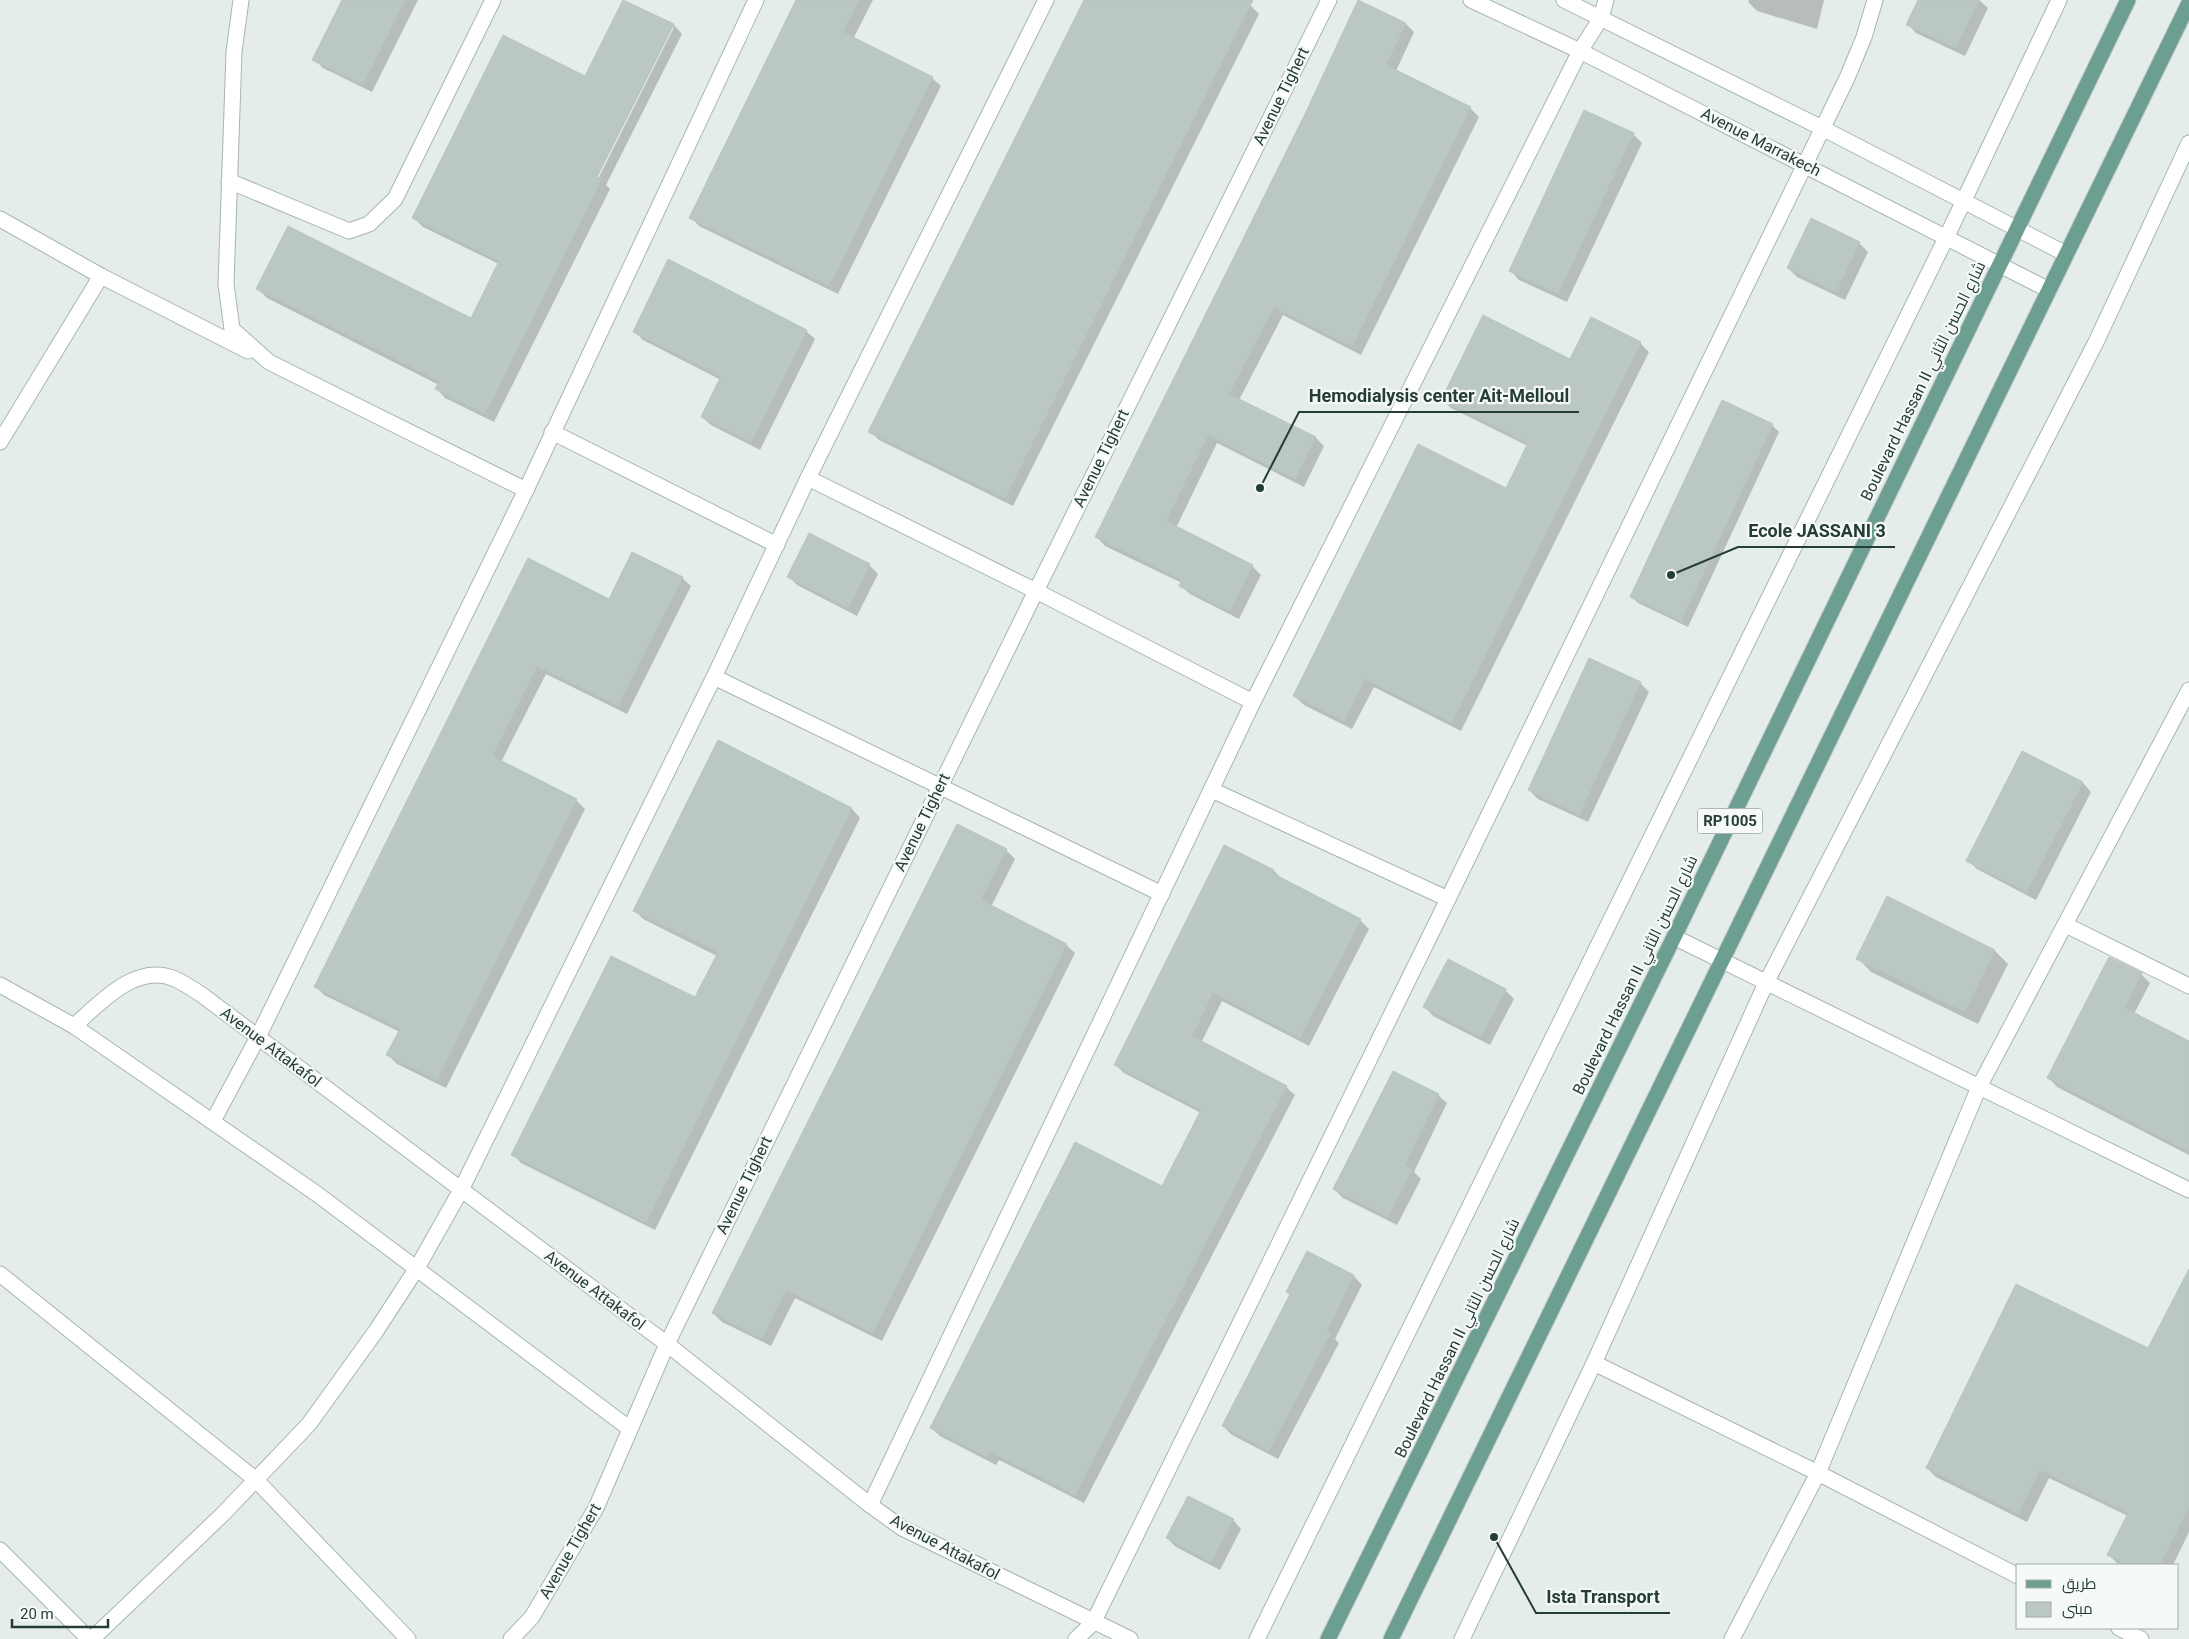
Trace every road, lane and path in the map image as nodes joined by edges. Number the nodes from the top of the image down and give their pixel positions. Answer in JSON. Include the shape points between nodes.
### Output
{"nodes":[{"id":1,"x":240,"y":0,"type":"edge"},
{"id":2,"x":493,"y":0,"type":"edge"},
{"id":3,"x":756,"y":0,"type":"edge"},
{"id":4,"x":1046,"y":0,"type":"edge"},
{"id":5,"x":1329,"y":0,"type":"edge"},
{"id":6,"x":1471,"y":0,"type":"edge"},
{"id":7,"x":1564,"y":0,"type":"edge"},
{"id":8,"x":1606,"y":0,"type":"edge"},
{"id":9,"x":1875,"y":0,"type":"edge"},
{"id":10,"x":2059,"y":0,"type":"edge"},
{"id":11,"x":2128,"y":0,"type":"edge"},
{"id":12,"x":2189,"y":4,"type":"edge"},
{"id":13,"x":1601,"y":18,"type":"junction"},
{"id":14,"x":1580,"y":51,"type":"junction"},
{"id":15,"x":1822,"y":128,"type":"junction"},
{"id":16,"x":2189,"y":143,"type":"edge"},
{"id":17,"x":1805,"y":164,"type":"junction"},
{"id":18,"x":229,"y":180,"type":"junction"},
{"id":19,"x":1963,"y":201,"type":"junction"},
{"id":20,"x":0,"y":219,"type":"edge"},
{"id":21,"x":2016,"y":229,"type":"junction"},
{"id":22,"x":1947,"y":236,"type":"junction"},
{"id":23,"x":2066,"y":254,"type":"junction"},
{"id":24,"x":1999,"y":263,"type":"junction"},
{"id":25,"x":101,"y":276,"type":"junction"},
{"id":26,"x":2049,"y":290,"type":"junction"},
{"id":27,"x":269,"y":362,"type":"junction"},
{"id":28,"x":2,"y":432,"type":"edge"},
{"id":29,"x":552,"y":432,"type":"junction"},
{"id":30,"x":808,"y":478,"type":"junction"},
{"id":31,"x":526,"y":490,"type":"junction"},
{"id":32,"x":777,"y":545,"type":"junction"},
{"id":33,"x":1036,"y":591,"type":"junction"},
{"id":34,"x":714,"y":677,"type":"junction"},
{"id":35,"x":2189,"y":690,"type":"edge"},
{"id":36,"x":1253,"y":702,"type":"junction"},
{"id":37,"x":939,"y":787,"type":"junction"},
{"id":38,"x":1212,"y":790,"type":"junction"},
{"id":39,"x":1162,"y":894,"type":"junction"},
{"id":40,"x":1448,"y":899,"type":"junction"},
{"id":41,"x":2066,"y":925,"type":"junction"},
{"id":42,"x":1674,"y":937,"type":"junction"},
{"id":43,"x":1722,"y":960,"type":"junction"},
{"id":44,"x":1766,"y":983,"type":"junction"},
{"id":45,"x":0,"y":985,"type":"edge"},
{"id":46,"x":2189,"y":986,"type":"edge"},
{"id":47,"x":74,"y":1026,"type":"junction"},
{"id":48,"x":258,"y":1037,"type":"junction"},
{"id":49,"x":1979,"y":1087,"type":"junction"},
{"id":50,"x":213,"y":1121,"type":"junction"},
{"id":51,"x":461,"y":1190,"type":"junction"},
{"id":52,"x":2189,"y":1190,"type":"edge"},
{"id":53,"x":417,"y":1268,"type":"junction"},
{"id":54,"x":0,"y":1274,"type":"edge"},
{"id":55,"x":667,"y":1344,"type":"junction"},
{"id":56,"x":1594,"y":1363,"type":"junction"},
{"id":57,"x":630,"y":1429,"type":"junction"},
{"id":58,"x":1818,"y":1474,"type":"junction"},
{"id":59,"x":256,"y":1480,"type":"junction"},
{"id":60,"x":870,"y":1505,"type":"junction"},
{"id":61,"x":0,"y":1550,"type":"edge"},
{"id":62,"x":2016,"y":1575,"type":"edge"},
{"id":63,"x":1093,"y":1622,"type":"junction"},
{"id":64,"x":2121,"y":1629,"type":"edge"},
{"id":65,"x":90,"y":1639,"type":"edge"},
{"id":66,"x":408,"y":1639,"type":"edge"},
{"id":67,"x":511,"y":1639,"type":"edge"},
{"id":68,"x":1076,"y":1639,"type":"edge"},
{"id":69,"x":1130,"y":1639,"type":"edge"},
{"id":70,"x":1257,"y":1639,"type":"edge"},
{"id":71,"x":1328,"y":1639,"type":"edge"},
{"id":72,"x":1391,"y":1639,"type":"edge"},
{"id":73,"x":1462,"y":1639,"type":"edge"},
{"id":74,"x":1732,"y":1639,"type":"edge"},
{"id":75,"x":2141,"y":1639,"type":"edge"}],
"edges":[{"from":1,"to":18,"type":"street","via":[[234,52]]},
{"from":2,"to":18,"type":"street","via":[[395,199],[369,224],[349,231]]},
{"from":3,"to":29,"type":"street"},
{"from":4,"to":30,"type":"street"},
{"from":5,"to":33,"type":"street","name":"Avenue Tighert"},
{"from":6,"to":14,"type":"street","name":"Avenue Marrakech"},
{"from":7,"to":13,"type":"street"},
{"from":8,"to":13,"type":"street"},
{"from":9,"to":15,"type":"street","via":[[1860,45]]},
{"from":10,"to":19,"type":"street"},
{"from":11,"to":21,"type":"main road","name":"Boulevard Hassan II شارع الحسن الثاني","number":"RP1005"},
{"from":12,"to":23,"type":"main road","number":"RP1005"},
{"from":13,"to":14,"type":"street"},
{"from":13,"to":15,"type":"street"},
{"from":14,"to":17,"type":"street","name":"Avenue Marrakech"},
{"from":14,"to":36,"type":"street"},
{"from":15,"to":17,"type":"street"},
{"from":15,"to":19,"type":"street"},
{"from":16,"to":44,"type":"street","via":[[2096,342]]},
{"from":17,"to":22,"type":"street","name":"Avenue Marrakech"},
{"from":17,"to":40,"type":"street"},
{"from":18,"to":27,"type":"street","via":[[226,284],[232,329]]},
{"from":19,"to":21,"type":"street"},
{"from":19,"to":22,"type":"street"},
{"from":20,"to":25,"type":"street"},
{"from":21,"to":23,"type":"street"},
{"from":21,"to":24,"type":"main road","name":"Boulevard Hassan II شارع الحسن الثاني","number":"RP1005"},
{"from":22,"to":24,"type":"street","name":"Avenue Marrakech"},
{"from":22,"to":70,"type":"street"},
{"from":23,"to":26,"type":"main road","number":"RP1005"},
{"from":24,"to":26,"type":"street","name":"Avenue Marrakech"},
{"from":24,"to":42,"type":"main road","name":"Boulevard Hassan II شارع الحسن الثاني","number":"RP1005"},
{"from":25,"to":27,"type":"street"},
{"from":25,"to":28,"type":"street"},
{"from":26,"to":43,"type":"main road","number":"RP1005"},
{"from":27,"to":31,"type":"street"},
{"from":29,"to":31,"type":"street"},
{"from":29,"to":32,"type":"street"},
{"from":30,"to":32,"type":"street"},
{"from":30,"to":33,"type":"street"},
{"from":31,"to":48,"type":"street"},
{"from":32,"to":34,"type":"street"},
{"from":33,"to":36,"type":"street"},
{"from":33,"to":37,"type":"street","name":"Avenue Tighert"},
{"from":34,"to":37,"type":"street"},
{"from":34,"to":51,"type":"street"},
{"from":35,"to":41,"type":"street"},
{"from":36,"to":38,"type":"street"},
{"from":37,"to":39,"type":"street"},
{"from":37,"to":55,"type":"street","name":"Avenue Tighert"},
{"from":38,"to":39,"type":"street"},
{"from":38,"to":40,"type":"street"},
{"from":39,"to":60,"type":"street"},
{"from":40,"to":63,"type":"street"},
{"from":41,"to":46,"type":"street"},
{"from":41,"to":49,"type":"street"},
{"from":42,"to":43,"type":"street"},
{"from":42,"to":71,"type":"main road","name":"Boulevard Hassan II شارع الحسن الثاني","number":"RP1005"},
{"from":43,"to":44,"type":"street"},
{"from":43,"to":72,"type":"main road","number":"RP1005"},
{"from":44,"to":49,"type":"street"},
{"from":44,"to":56,"type":"street"},
{"from":45,"to":47,"type":"street"},
{"from":47,"to":48,"type":"street","name":"Avenue Attakafol","via":[[115,990],[148,974],[174,978],[202,994]]},
{"from":47,"to":50,"type":"street"},
{"from":48,"to":50,"type":"street"},
{"from":48,"to":51,"type":"street","name":"Avenue Attakafol"},
{"from":49,"to":52,"type":"street"},
{"from":49,"to":58,"type":"street"},
{"from":50,"to":53,"type":"street"},
{"from":51,"to":53,"type":"street"},
{"from":51,"to":55,"type":"street","name":"Avenue Attakafol"},
{"from":53,"to":57,"type":"street"},
{"from":53,"to":59,"type":"street","via":[[309,1424]]},
{"from":54,"to":59,"type":"street"},
{"from":55,"to":57,"type":"street","name":"Avenue Tighert"},
{"from":55,"to":60,"type":"street","name":"Avenue Attakafol"},
{"from":56,"to":58,"type":"street"},
{"from":56,"to":73,"type":"street"},
{"from":57,"to":67,"type":"street","name":"Avenue Tighert","via":[[596,1508],[532,1616]]},
{"from":58,"to":62,"type":"street"},
{"from":58,"to":74,"type":"street"},
{"from":59,"to":65,"type":"street"},
{"from":59,"to":66,"type":"street"},
{"from":60,"to":63,"type":"street","name":"Avenue Attakafol","via":[[902,1528]]},
{"from":61,"to":65,"type":"street"},
{"from":63,"to":68,"type":"street"},
{"from":63,"to":69,"type":"street","name":"Avenue Attakafol"},
{"from":64,"to":75,"type":"street"}]}
